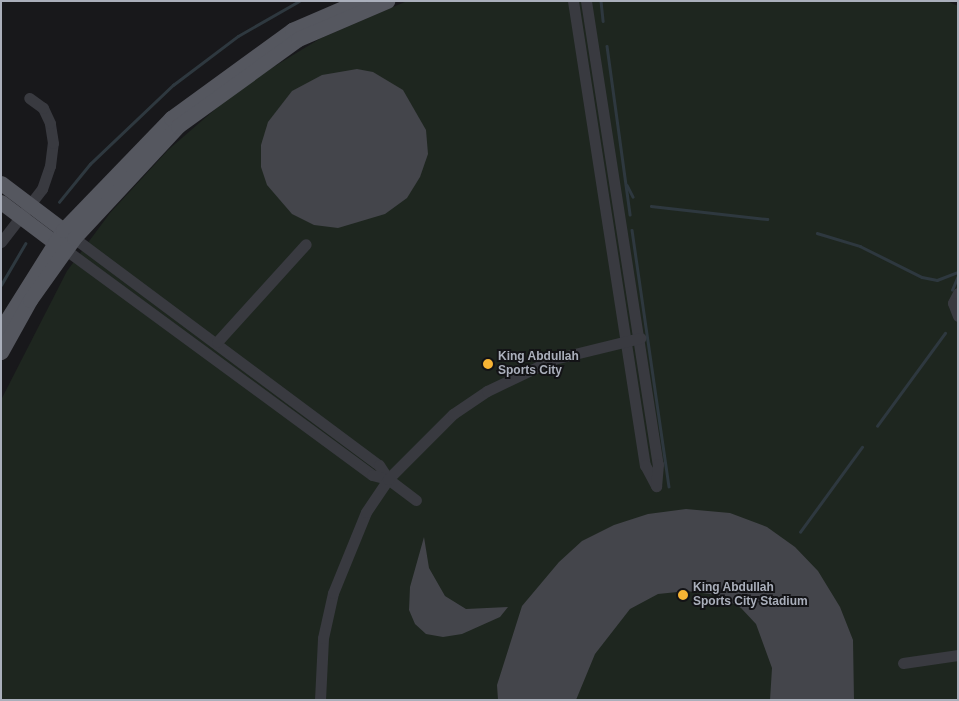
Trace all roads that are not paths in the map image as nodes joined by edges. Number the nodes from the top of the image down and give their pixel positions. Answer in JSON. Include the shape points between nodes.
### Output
{"nodes":[{"id":1,"x":359,"y":1,"type":"edge"},
{"id":2,"x":387,"y":1,"type":"edge"},
{"id":3,"x":573,"y":1,"type":"edge"},
{"id":4,"x":586,"y":1,"type":"edge"},
{"id":5,"x":29,"y":98,"type":"dead end"},
{"id":6,"x":1,"y":183,"type":"edge"},
{"id":7,"x":1,"y":202,"type":"edge"},
{"id":8,"x":26,"y":211,"type":"junction"},
{"id":9,"x":64,"y":240,"type":"junction"},
{"id":10,"x":1,"y":242,"type":"edge"},
{"id":11,"x":306,"y":244,"type":"dead end"},
{"id":12,"x":958,"y":293,"type":"edge"},
{"id":13,"x":958,"y":316,"type":"edge"},
{"id":14,"x":1,"y":329,"type":"edge"},
{"id":15,"x":640,"y":338,"type":"junction"},
{"id":16,"x":627,"y":341,"type":"junction"},
{"id":17,"x":217,"y":342,"type":"junction"},
{"id":18,"x":1,"y":352,"type":"edge"},
{"id":19,"x":388,"y":479,"type":"junction"},
{"id":20,"x":416,"y":500,"type":"dead end"},
{"id":21,"x":958,"y":655,"type":"edge"},
{"id":22,"x":903,"y":663,"type":"dead end"},
{"id":23,"x":320,"y":700,"type":"edge"}],
"edges":[{"from":1,"to":9,"type":"main road","via":[[292,30],[171,118]]},
{"from":2,"to":9,"type":"main road","via":[[298,39],[178,126]]},
{"from":3,"to":16,"type":"street"},
{"from":4,"to":15,"type":"street"},
{"from":5,"to":8,"type":"street","via":[[43,108],[53,142],[42,188]]},
{"from":6,"to":8,"type":"main road"},
{"from":7,"to":8,"type":"main road"},
{"from":8,"to":9,"type":"main road"},
{"from":8,"to":10,"type":"street"},
{"from":9,"to":14,"type":"main road"},
{"from":9,"to":17,"type":"street"},
{"from":9,"to":18,"type":"main road"},
{"from":9,"to":19,"type":"street","via":[[372,475]]},
{"from":11,"to":17,"type":"street"},
{"from":12,"to":13,"type":"street","via":[[953,303]]},
{"from":15,"to":16,"type":"street"},
{"from":15,"to":16,"type":"street","via":[[658,464],[656,486],[645,465]]},
{"from":16,"to":19,"type":"street","via":[[554,359],[487,391],[453,414]]},
{"from":17,"to":19,"type":"street","via":[[379,464]]},
{"from":19,"to":20,"type":"street"},
{"from":19,"to":23,"type":"street","via":[[366,512],[333,593],[323,638]]},
{"from":21,"to":22,"type":"street"}]}
